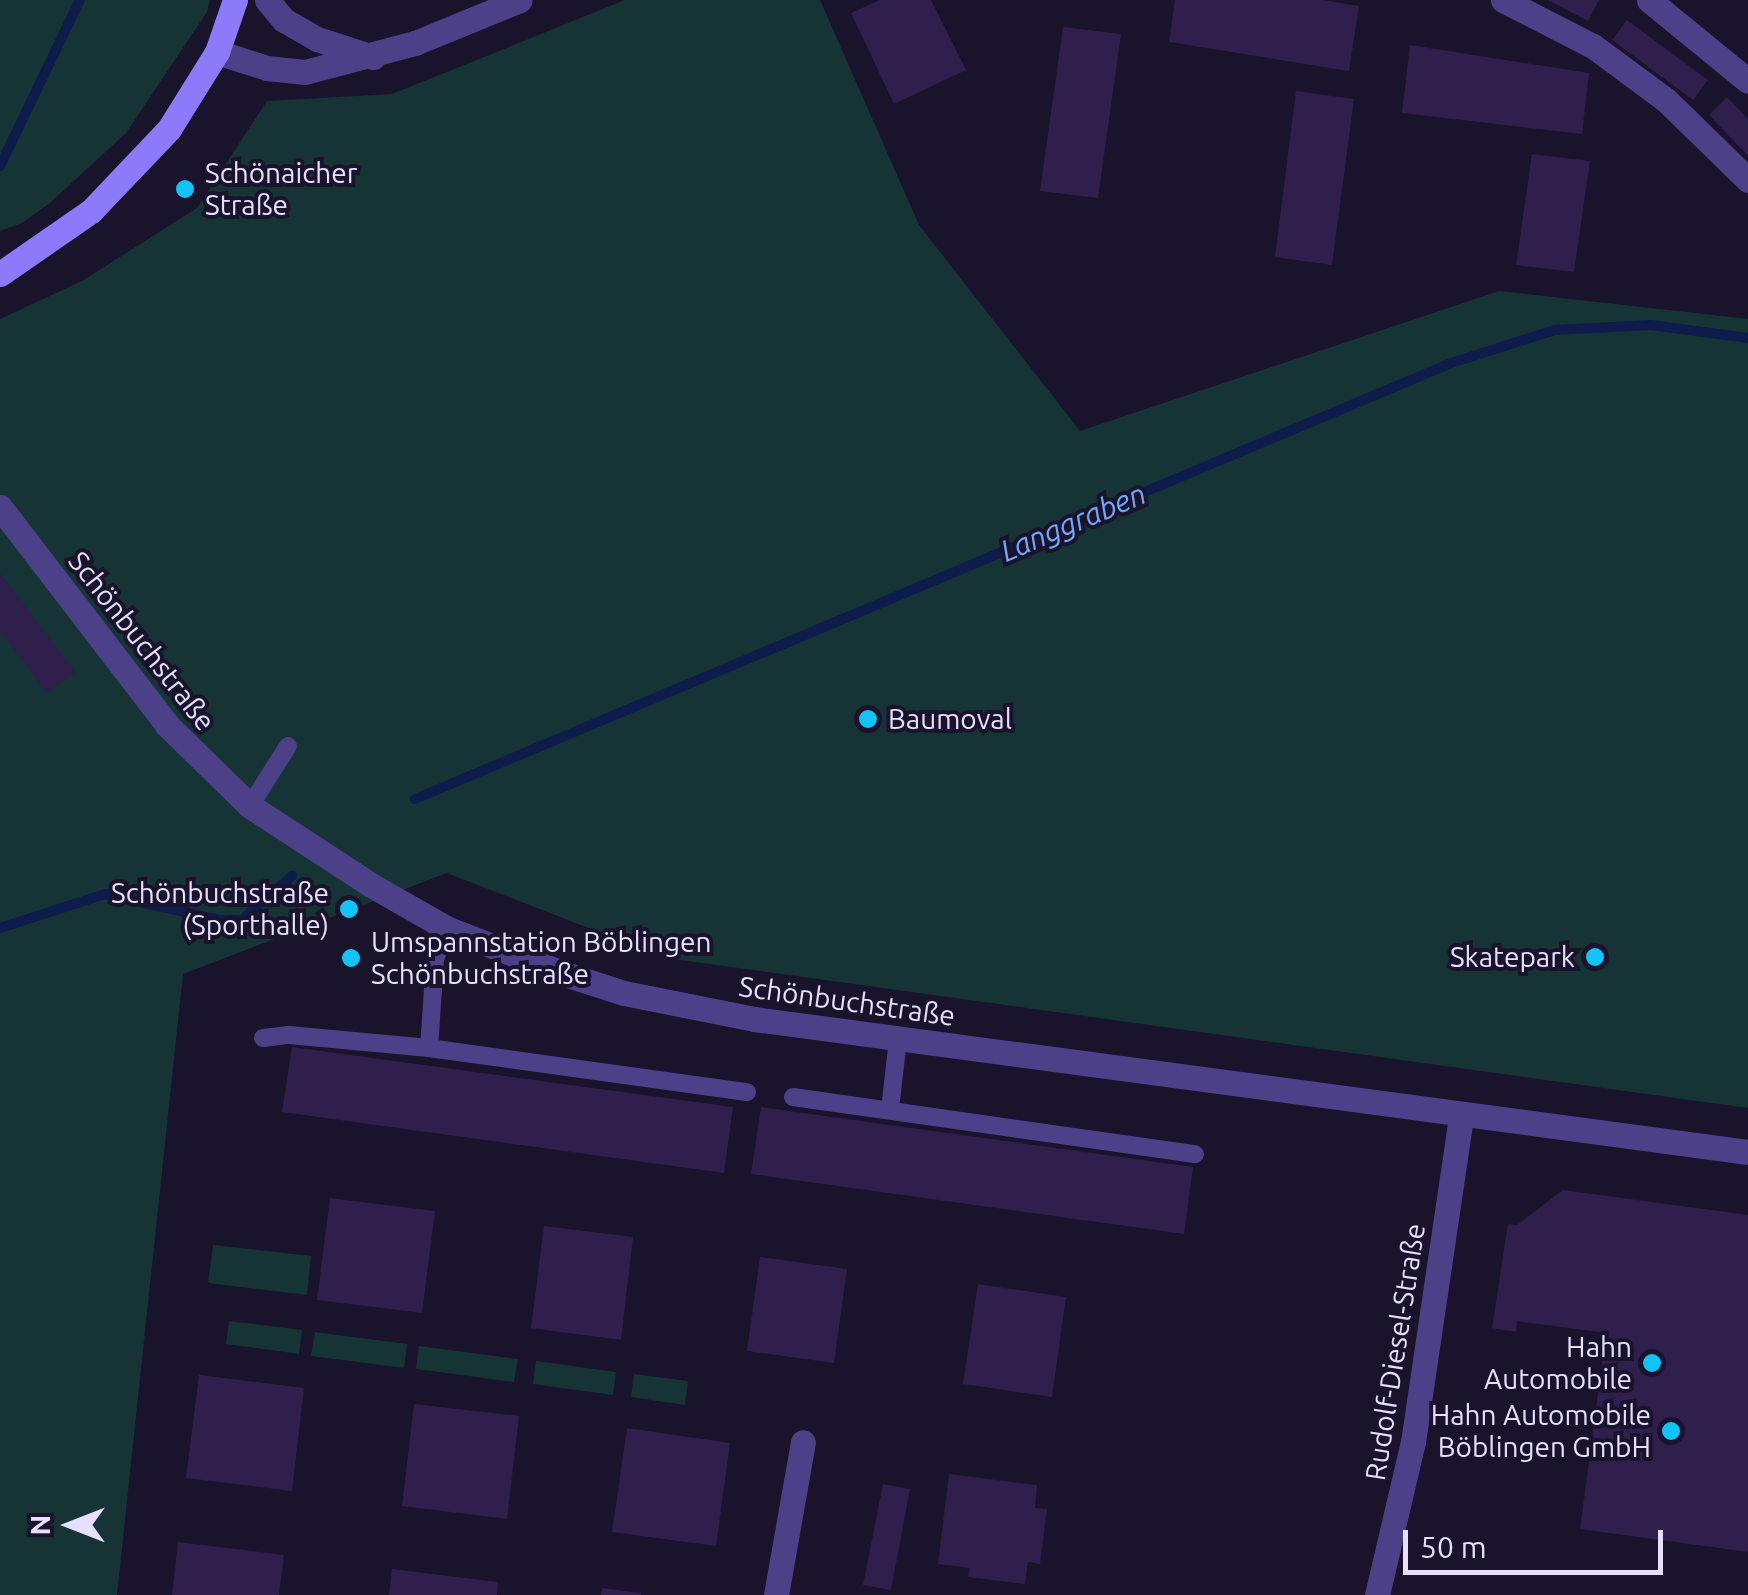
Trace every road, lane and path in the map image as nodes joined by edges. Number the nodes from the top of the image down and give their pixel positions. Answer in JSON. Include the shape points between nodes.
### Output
{"nodes":[{"id":1,"x":236,"y":0,"type":"edge"},
{"id":2,"x":267,"y":0,"type":"edge"},
{"id":3,"x":520,"y":0,"type":"edge"},
{"id":4,"x":1504,"y":0,"type":"edge"},
{"id":5,"x":1649,"y":0,"type":"edge"},
{"id":6,"x":217,"y":52,"type":"junction"},
{"id":7,"x":373,"y":57,"type":"junction"},
{"id":8,"x":1748,"y":82,"type":"edge"},
{"id":9,"x":1748,"y":180,"type":"edge"},
{"id":10,"x":0,"y":274,"type":"edge"},
{"id":11,"x":0,"y":506,"type":"edge"},
{"id":12,"x":288,"y":746,"type":"dead end"},
{"id":13,"x":250,"y":806,"type":"junction"},
{"id":14,"x":448,"y":929,"type":"junction"},
{"id":15,"x":264,"y":1038,"type":"dead end"},
{"id":16,"x":898,"y":1040,"type":"junction"},
{"id":17,"x":428,"y":1048,"type":"junction"},
{"id":18,"x":747,"y":1092,"type":"dead end"},
{"id":19,"x":794,"y":1097,"type":"dead end"},
{"id":20,"x":890,"y":1109,"type":"junction"},
{"id":21,"x":1461,"y":1116,"type":"junction"},
{"id":22,"x":1748,"y":1152,"type":"edge"},
{"id":23,"x":1195,"y":1154,"type":"dead end"},
{"id":24,"x":803,"y":1442,"type":"dead end"},
{"id":25,"x":776,"y":1595,"type":"edge"},
{"id":26,"x":1377,"y":1595,"type":"edge"}],
"edges":[{"from":1,"to":6,"type":"main road"},
{"from":2,"to":7,"type":"street","via":[[284,20],[318,39]]},
{"from":3,"to":7,"type":"street"},
{"from":4,"to":9,"type":"street","via":[[1593,46],[1666,100]]},
{"from":5,"to":8,"type":"street"},
{"from":6,"to":7,"type":"street","via":[[306,72]]},
{"from":6,"to":10,"type":"main road","via":[[169,129],[138,163],[91,210]]},
{"from":11,"to":13,"type":"street","name":"Schönbuchstraße","via":[[167,725]]},
{"from":12,"to":13,"type":"lane"},
{"from":13,"to":14,"type":"street","name":"Schönbuchstraße"},
{"from":14,"to":16,"type":"street","name":"Schönbuchstraße","via":[[624,993]]},
{"from":14,"to":17,"type":"lane","via":[[436,959]]},
{"from":15,"to":17,"type":"lane","via":[[289,1034]]},
{"from":16,"to":20,"type":"lane"},
{"from":16,"to":21,"type":"street","name":"Schönbuchstraße"},
{"from":17,"to":18,"type":"lane"},
{"from":19,"to":20,"type":"lane"},
{"from":20,"to":23,"type":"lane"},
{"from":21,"to":22,"type":"street","name":"Schönbuchstraße"},
{"from":21,"to":26,"type":"street","name":"Rudolf-Diesel-Straße","via":[[1413,1442]]},
{"from":24,"to":25,"type":"street"}]}
